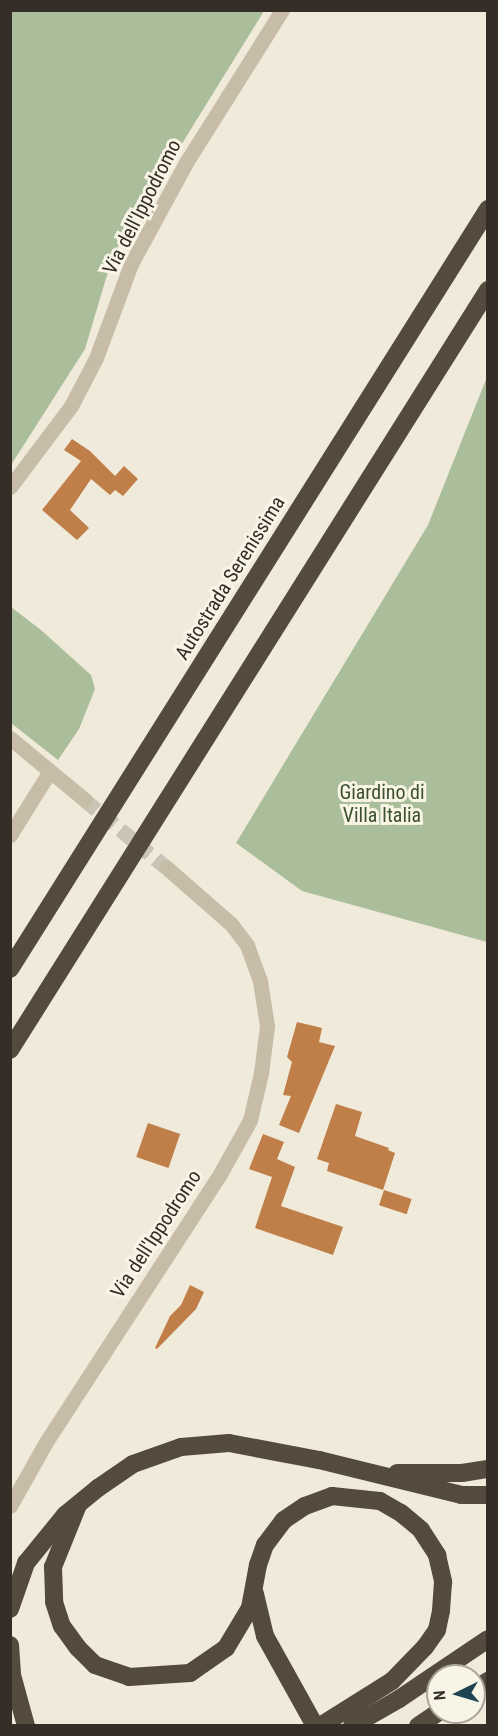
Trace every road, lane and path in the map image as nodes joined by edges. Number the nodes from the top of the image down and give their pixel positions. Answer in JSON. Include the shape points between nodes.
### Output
{"nodes":[{"id":1,"x":282,"y":10,"type":"edge"},
{"id":2,"x":488,"y":209,"type":"edge"},
{"id":3,"x":488,"y":290,"type":"edge"},
{"id":4,"x":10,"y":487,"type":"edge"},
{"id":5,"x":10,"y":738,"type":"edge"},
{"id":6,"x":50,"y":771,"type":"junction"},
{"id":7,"x":85,"y":800,"type":"tunnel mouth"},
{"id":8,"x":10,"y":835,"type":"edge"},
{"id":9,"x":166,"y":867,"type":"tunnel mouth"},
{"id":10,"x":10,"y":969,"type":"edge"},
{"id":11,"x":10,"y":1050,"type":"edge"},
{"id":12,"x":488,"y":1469,"type":"edge"},
{"id":13,"x":365,"y":1471,"type":"junction"},
{"id":14,"x":488,"y":1495,"type":"edge"},
{"id":15,"x":78,"y":1505,"type":"junction"},
{"id":16,"x":10,"y":1506,"type":"edge"},
{"id":17,"x":255,"y":1592,"type":"junction"},
{"id":18,"x":10,"y":1609,"type":"edge"},
{"id":19,"x":488,"y":1639,"type":"edge"},
{"id":20,"x":10,"y":1645,"type":"edge"},
{"id":21,"x":26,"y":1725,"type":"edge"},
{"id":22,"x":315,"y":1725,"type":"edge"},
{"id":23,"x":320,"y":1725,"type":"edge"},
{"id":24,"x":352,"y":1725,"type":"edge"}],
"edges":[{"from":1,"to":4,"type":"street","name":"Via dell'Ippodromo","via":[[187,161],[131,264],[96,358],[71,405]]},
{"from":2,"to":10,"type":"highway","name":"Autostrada Serenissima"},
{"from":3,"to":11,"type":"highway"},
{"from":5,"to":6,"type":"street"},
{"from":6,"to":7,"type":"street"},
{"from":6,"to":8,"type":"street"},
{"from":9,"to":16,"type":"street","name":"Via dell'Ippodromo","via":[[203,902],[253,962],[267,1026],[250,1119],[220,1174],[46,1442]]},
{"from":12,"to":13,"type":"highway","via":[[443,1473]]},
{"from":13,"to":14,"type":"highway","via":[[462,1495]]},
{"from":13,"to":15,"type":"highway","via":[[229,1443],[181,1448],[133,1464]]},
{"from":15,"to":17,"type":"highway","via":[[53,1567],[54,1602],[62,1626],[95,1665],[129,1677],[190,1673],[226,1648],[241,1626]]},
{"from":15,"to":18,"type":"highway","via":[[65,1515],[26,1563]]},
{"from":17,"to":22,"type":"highway","via":[[265,1636]]},
{"from":17,"to":23,"type":"highway","via":[[265,1545],[284,1520],[305,1506],[332,1496],[380,1501],[421,1530],[437,1555],[443,1582],[441,1611],[437,1629],[425,1647],[392,1680]]},
{"from":19,"to":24,"type":"highway","via":[[399,1699]]},
{"from":20,"to":21,"type":"highway","via":[[12,1675]]}]}
